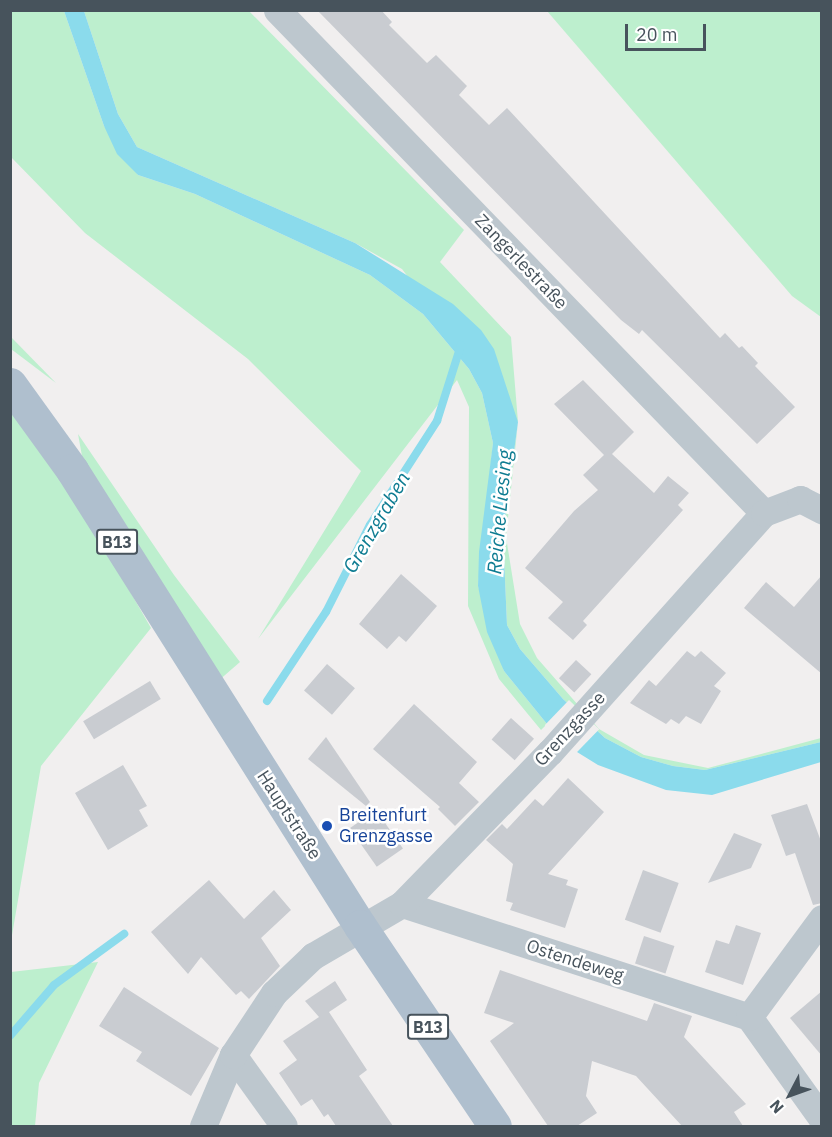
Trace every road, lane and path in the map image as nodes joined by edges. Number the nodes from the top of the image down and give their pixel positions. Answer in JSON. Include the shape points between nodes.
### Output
{"nodes":[{"id":1,"x":277,"y":10,"type":"edge"},
{"id":2,"x":10,"y":384,"type":"edge"},
{"id":3,"x":822,"y":510,"type":"edge"},
{"id":4,"x":764,"y":513,"type":"junction"},
{"id":5,"x":402,"y":904,"type":"junction"},
{"id":6,"x":822,"y":918,"type":"edge"},
{"id":7,"x":360,"y":926,"type":"junction"},
{"id":8,"x":748,"y":1017,"type":"junction"},
{"id":9,"x":233,"y":1055,"type":"junction"},
{"id":10,"x":822,"y":1119,"type":"edge"},
{"id":11,"x":203,"y":1126,"type":"edge"},
{"id":12,"x":284,"y":1126,"type":"edge"},
{"id":13,"x":495,"y":1126,"type":"edge"}],
"edges":[{"from":1,"to":4,"type":"street","name":"Zangerlestraße"},
{"from":2,"to":7,"type":"main road","name":"Hauptstraße","number":"B13","via":[[72,470]]},
{"from":3,"to":4,"type":"street","via":[[800,499]]},
{"from":4,"to":5,"type":"street","name":"Grenzgasse","via":[[550,752]]},
{"from":5,"to":7,"type":"street","name":"Grenzgasse"},
{"from":5,"to":8,"type":"street","name":"Ostendeweg"},
{"from":6,"to":8,"type":"street"},
{"from":7,"to":9,"type":"street","via":[[313,957],[274,993]]},
{"from":7,"to":13,"type":"main road","name":"Hauptstraße","number":"B13"},
{"from":8,"to":10,"type":"street"},
{"from":9,"to":11,"type":"street"},
{"from":9,"to":12,"type":"street"}]}
